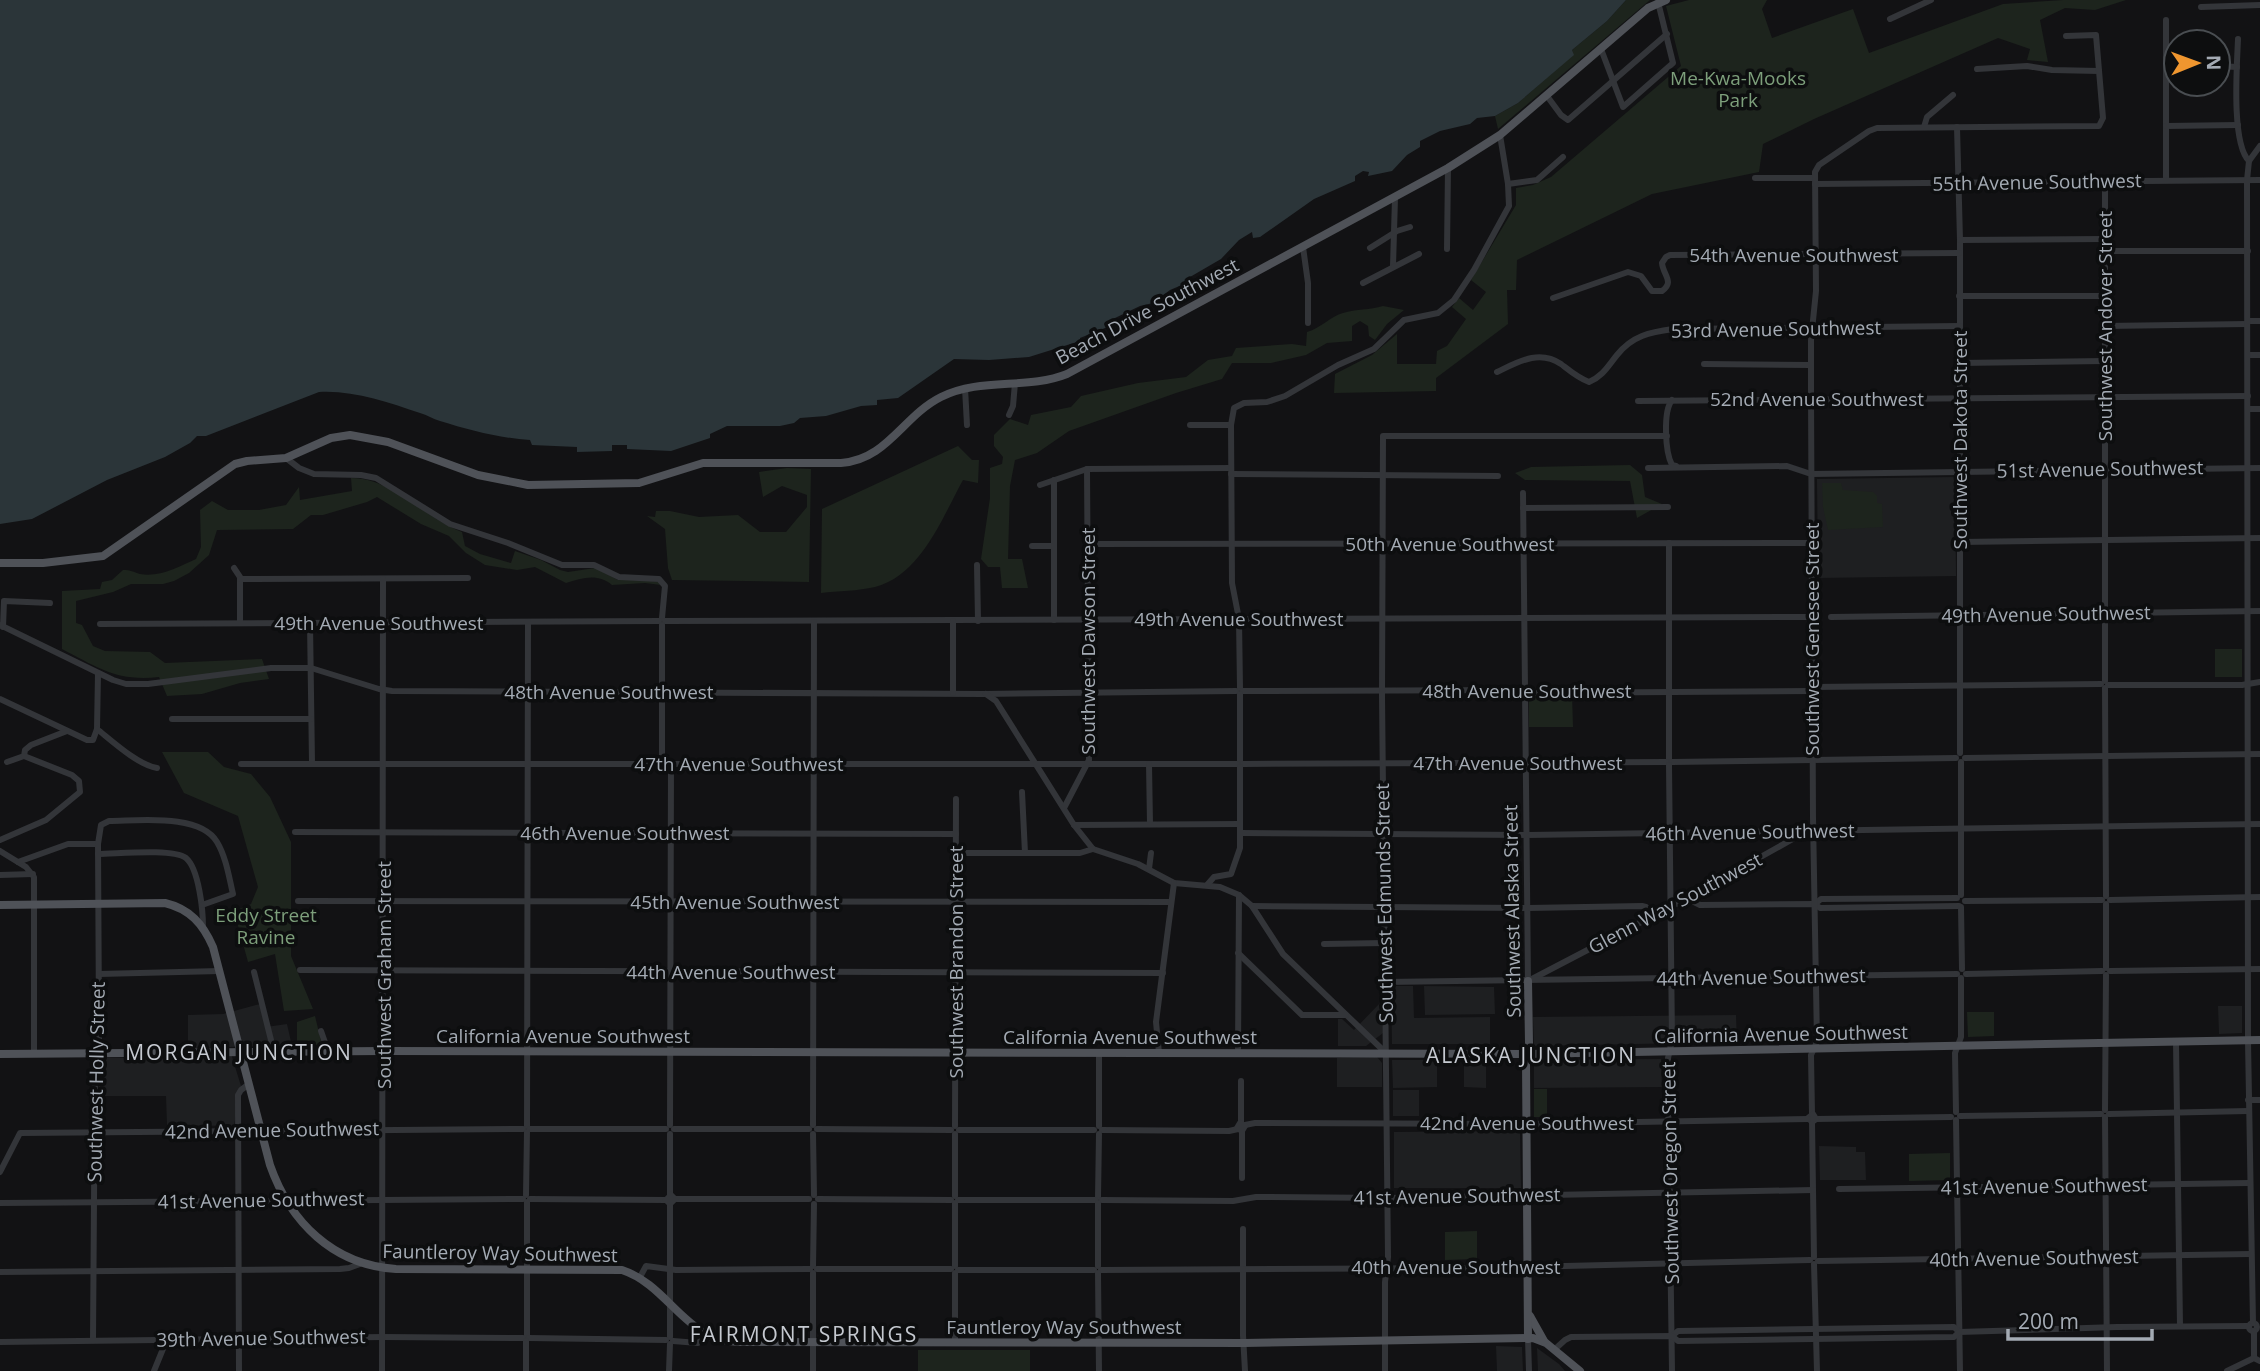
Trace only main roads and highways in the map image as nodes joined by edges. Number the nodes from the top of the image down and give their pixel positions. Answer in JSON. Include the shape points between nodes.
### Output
{"nodes":[{"id":1,"x":1662,"y":1,"type":"edge"},
{"id":2,"x":0,"y":562,"type":"edge"},
{"id":3,"x":0,"y":905,"type":"edge"},
{"id":4,"x":1528,"y":981,"type":"road end"},
{"id":5,"x":2260,"y":1040,"type":"edge"},
{"id":6,"x":240,"y":1052,"type":"junction"},
{"id":7,"x":0,"y":1054,"type":"edge"},
{"id":8,"x":1527,"y":1054,"type":"junction"},
{"id":9,"x":1527,"y":1302,"type":"junction"},
{"id":10,"x":1528,"y":1339,"type":"junction"},
{"id":11,"x":1546,"y":1343,"type":"junction"},
{"id":12,"x":1580,"y":1371,"type":"edge"}],
"edges":[{"from":1,"to":2,"type":"main road","name":"Beach Drive Southwest","via":[[1648,8],[1500,135],[1448,168],[1076,370],[1061,376],[965,388],[939,398],[912,417],[883,448],[860,460],[703,463],[639,483],[528,485],[478,475],[388,442],[358,435],[331,438],[286,458],[235,464],[103,556]]},
{"from":3,"to":6,"type":"main road","name":"Fauntleroy Way Southwest","via":[[170,904],[184,910],[203,927],[213,947]]},
{"from":4,"to":8,"type":"main road","name":"Southwest Alaska Street"},
{"from":5,"to":8,"type":"main road","name":"California Avenue Southwest"},
{"from":6,"to":7,"type":"main road","name":"California Avenue Southwest"},
{"from":6,"to":8,"type":"main road","name":"California Avenue Southwest"},
{"from":6,"to":10,"type":"main road","name":"Fauntleroy Way Southwest","via":[[270,1165],[284,1199],[306,1227],[360,1264],[383,1268],[612,1269],[640,1277],[708,1335],[739,1342]]},
{"from":8,"to":9,"type":"main road","name":"Southwest Alaska Street"},
{"from":9,"to":10,"type":"main road","name":"Southwest Alaska Street"},
{"from":9,"to":11,"type":"main road","via":[[1534,1326]]},
{"from":10,"to":11,"type":"main road","name":"Fauntleroy Way Southwest"},
{"from":11,"to":12,"type":"main road","name":"Fauntleroy Way Southwest"}]}
